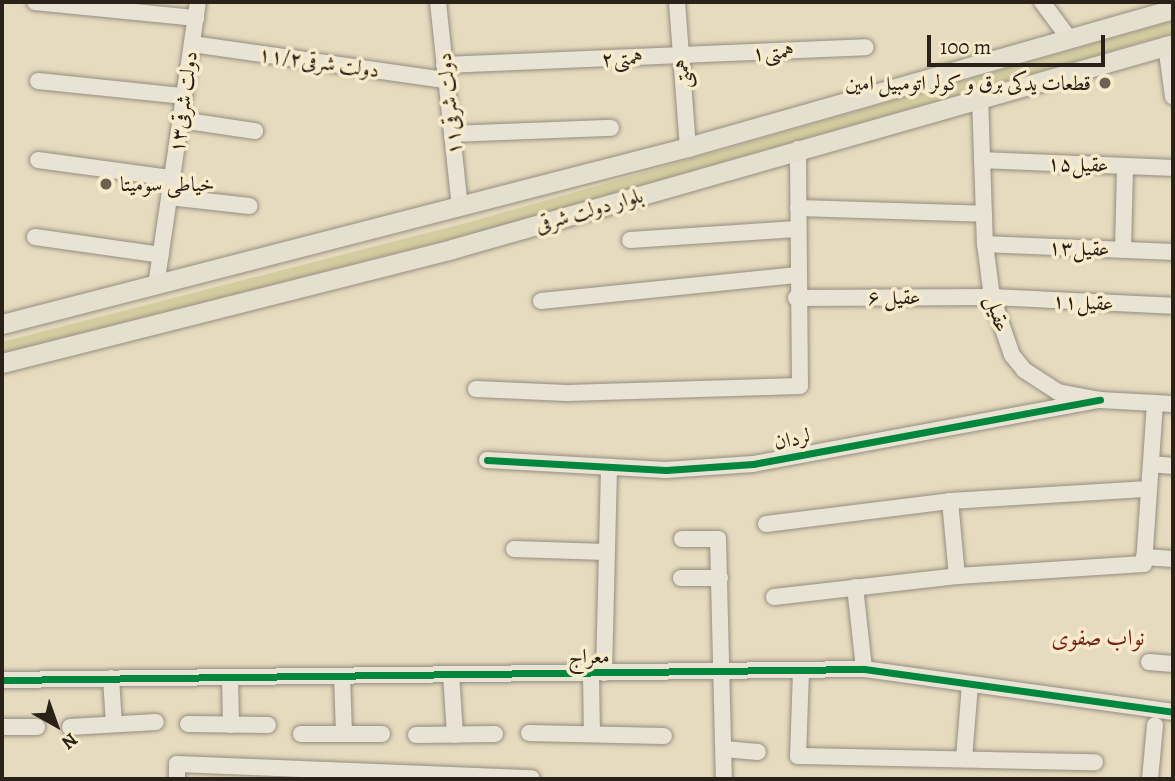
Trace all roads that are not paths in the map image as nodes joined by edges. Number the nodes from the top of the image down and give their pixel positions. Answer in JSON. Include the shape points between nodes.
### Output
{"nodes":[{"id":1,"x":35,"y":2,"type":"edge"},
{"id":2,"x":438,"y":2,"type":"edge"},
{"id":3,"x":677,"y":2,"type":"edge"},
{"id":4,"x":1042,"y":2,"type":"edge"},
{"id":5,"x":1173,"y":9,"type":"edge"},
{"id":6,"x":197,"y":10,"type":"edge"},
{"id":7,"x":1068,"y":37,"type":"junction"},
{"id":8,"x":192,"y":44,"type":"junction"},
{"id":9,"x":1170,"y":45,"type":"edge"},
{"id":10,"x":866,"y":47,"type":"dead end"},
{"id":11,"x":681,"y":56,"type":"junction"},
{"id":12,"x":563,"y":61,"type":"joint"},
{"id":13,"x":445,"y":72,"type":"junction"},
{"id":14,"x":38,"y":81,"type":"dead end"},
{"id":15,"x":184,"y":96,"type":"junction"},
{"id":16,"x":980,"y":96,"type":"junction"},
{"id":17,"x":1173,"y":97,"type":"edge"},
{"id":18,"x":181,"y":120,"type":"junction"},
{"id":19,"x":611,"y":128,"type":"dead end"},
{"id":20,"x":255,"y":131,"type":"dead end"},
{"id":21,"x":452,"y":134,"type":"junction"},
{"id":22,"x":688,"y":147,"type":"junction"},
{"id":23,"x":798,"y":149,"type":"junction"},
{"id":24,"x":38,"y":160,"type":"dead end"},
{"id":25,"x":982,"y":160,"type":"junction"},
{"id":26,"x":1125,"y":166,"type":"junction"},
{"id":27,"x":1173,"y":168,"type":"edge"},
{"id":28,"x":172,"y":178,"type":"junction"},
{"id":29,"x":169,"y":197,"type":"junction"},
{"id":30,"x":249,"y":206,"type":"dead end"},
{"id":31,"x":460,"y":207,"type":"junction"},
{"id":32,"x":798,"y":208,"type":"junction"},
{"id":33,"x":984,"y":214,"type":"junction"},
{"id":34,"x":797,"y":229,"type":"junction"},
{"id":35,"x":35,"y":237,"type":"dead end"},
{"id":36,"x":630,"y":240,"type":"dead end"},
{"id":37,"x":985,"y":244,"type":"junction"},
{"id":38,"x":1123,"y":250,"type":"junction"},
{"id":39,"x":1173,"y":252,"type":"edge"},
{"id":40,"x":161,"y":255,"type":"junction"},
{"id":41,"x":796,"y":275,"type":"junction"},
{"id":42,"x":156,"y":286,"type":"junction"},
{"id":43,"x":992,"y":297,"type":"junction"},
{"id":44,"x":796,"y":298,"type":"junction"},
{"id":45,"x":541,"y":301,"type":"dead end"},
{"id":46,"x":1173,"y":306,"type":"edge"},
{"id":47,"x":2,"y":324,"type":"edge"},
{"id":48,"x":2,"y":363,"type":"edge"},
{"id":49,"x":476,"y":389,"type":"dead end"},
{"id":50,"x":1100,"y":400,"type":"junction"},
{"id":51,"x":1155,"y":403,"type":"junction"},
{"id":52,"x":1173,"y":404,"type":"edge"},
{"id":53,"x":487,"y":460,"type":"dead end"},
{"id":54,"x":1151,"y":464,"type":"junction"},
{"id":55,"x":1173,"y":466,"type":"edge"},
{"id":56,"x":609,"y":467,"type":"junction"},
{"id":57,"x":1149,"y":489,"type":"junction"},
{"id":58,"x":950,"y":501,"type":"junction"},
{"id":59,"x":766,"y":524,"type":"dead end"},
{"id":60,"x":682,"y":539,"type":"dead end"},
{"id":61,"x":514,"y":549,"type":"dead end"},
{"id":62,"x":606,"y":552,"type":"junction"},
{"id":63,"x":1144,"y":557,"type":"junction"},
{"id":64,"x":1173,"y":559,"type":"edge"},
{"id":65,"x":957,"y":576,"type":"junction"},
{"id":66,"x":681,"y":578,"type":"dead end"},
{"id":67,"x":720,"y":579,"type":"junction"},
{"id":68,"x":856,"y":587,"type":"junction"},
{"id":69,"x":774,"y":597,"type":"dead end"},
{"id":70,"x":1149,"y":662,"type":"dead end"},
{"id":71,"x":1173,"y":664,"type":"edge"},
{"id":72,"x":864,"y":669,"type":"junction"},
{"id":73,"x":801,"y":671,"type":"junction"},
{"id":74,"x":723,"y":672,"type":"junction"},
{"id":75,"x":598,"y":673,"type":"junction"},
{"id":76,"x":451,"y":674,"type":"junction"},
{"id":77,"x":342,"y":676,"type":"junction"},
{"id":78,"x":230,"y":677,"type":"junction"},
{"id":79,"x":111,"y":678,"type":"junction"},
{"id":80,"x":2,"y":680,"type":"edge"},
{"id":81,"x":970,"y":685,"type":"junction"},
{"id":82,"x":1173,"y":712,"type":"edge"},
{"id":83,"x":156,"y":722,"type":"dead end"},
{"id":84,"x":114,"y":724,"type":"junction"},
{"id":85,"x":188,"y":724,"type":"dead end"},
{"id":86,"x":231,"y":725,"type":"junction"},
{"id":87,"x":268,"y":725,"type":"dead end"},
{"id":88,"x":1155,"y":725,"type":"dead end"},
{"id":89,"x":2,"y":727,"type":"edge"},
{"id":90,"x":37,"y":727,"type":"dead end"},
{"id":91,"x":70,"y":727,"type":"dead end"},
{"id":92,"x":529,"y":733,"type":"dead end"},
{"id":93,"x":301,"y":734,"type":"dead end"},
{"id":94,"x":344,"y":734,"type":"junction"},
{"id":95,"x":382,"y":734,"type":"dead end"},
{"id":96,"x":455,"y":734,"type":"junction"},
{"id":97,"x":495,"y":734,"type":"dead end"},
{"id":98,"x":592,"y":734,"type":"junction"},
{"id":99,"x":416,"y":735,"type":"dead end"},
{"id":100,"x":664,"y":736,"type":"dead end"},
{"id":101,"x":724,"y":748,"type":"junction"},
{"id":102,"x":758,"y":752,"type":"dead end"},
{"id":103,"x":964,"y":759,"type":"junction"},
{"id":104,"x":1095,"y":762,"type":"dead end"},
{"id":105,"x":320,"y":774,"type":"edge"},
{"id":106,"x":403,"y":776,"type":"edge"},
{"id":107,"x":485,"y":778,"type":"edge"},
{"id":108,"x":533,"y":778,"type":"edge"},
{"id":109,"x":177,"y":779,"type":"edge"},
{"id":110,"x":724,"y":779,"type":"edge"},
{"id":111,"x":1150,"y":779,"type":"edge"}],
"edges":[{"from":1,"to":6,"type":"street"},
{"from":2,"to":13,"type":"street","name":"۱۱دولت شرقی"},
{"from":3,"to":11,"type":"street","name":"همتی"},
{"from":4,"to":7,"type":"street"},
{"from":5,"to":7,"type":"main road","name":"بلوار دولت شرقی"},
{"from":6,"to":8,"type":"street","name":"۱۳دولت شرقی"},
{"from":7,"to":22,"type":"main road","name":"بلوار دولت شرقی"},
{"from":8,"to":13,"type":"street","name":"۱۱/۲دولت شرقی"},
{"from":8,"to":15,"type":"street","name":"۱۳دولت شرقی"},
{"from":9,"to":16,"type":"main road","name":"بلوار دولت شرقی"},
{"from":9,"to":17,"type":"street"},
{"from":10,"to":11,"type":"street","name":"۱همتی"},
{"from":11,"to":12,"type":"street","name":"۲همتی"},
{"from":11,"to":22,"type":"street","name":"همتی"},
{"from":12,"to":13,"type":"street","name":"۱۱/۲دولت شرقی"},
{"from":13,"to":21,"type":"street","name":"۱۱دولت شرقی"},
{"from":14,"to":15,"type":"street"},
{"from":15,"to":18,"type":"street","name":"۱۳دولت شرقی"},
{"from":16,"to":23,"type":"main road","name":"بلوار دولت شرقی"},
{"from":16,"to":25,"type":"street","name":"عقیل"},
{"from":18,"to":20,"type":"street"},
{"from":18,"to":28,"type":"street","name":"۱۳دولت شرقی"},
{"from":19,"to":21,"type":"street"},
{"from":21,"to":31,"type":"street","name":"۱۱دولت شرقی"},
{"from":22,"to":31,"type":"main road","name":"بلوار دولت شرقی"},
{"from":23,"to":32,"type":"street"},
{"from":23,"to":48,"type":"main road","name":"بلوار دولت شرقی","via":[[452,249]]},
{"from":24,"to":28,"type":"street"},
{"from":25,"to":26,"type":"street","name":"عقیل۱۵"},
{"from":25,"to":33,"type":"street","name":"عقیل"},
{"from":26,"to":27,"type":"street","name":"عقیل۱۵"},
{"from":26,"to":38,"type":"street"},
{"from":28,"to":29,"type":"street","name":"۱۳دولت شرقی"},
{"from":29,"to":30,"type":"street"},
{"from":29,"to":40,"type":"street","name":"۱۳دولت شرقی"},
{"from":31,"to":42,"type":"main road","name":"بلوار دولت شرقی"},
{"from":32,"to":33,"type":"street"},
{"from":32,"to":34,"type":"street"},
{"from":33,"to":37,"type":"street","name":"عقیل"},
{"from":34,"to":36,"type":"street"},
{"from":34,"to":41,"type":"street"},
{"from":35,"to":40,"type":"street"},
{"from":37,"to":38,"type":"street","name":"عقیل۱۳"},
{"from":37,"to":43,"type":"street","name":"عقیل"},
{"from":38,"to":39,"type":"street","name":"عقیل۱۳"},
{"from":40,"to":42,"type":"street","name":"۱۳دولت شرقی"},
{"from":41,"to":44,"type":"street"},
{"from":41,"to":45,"type":"street"},
{"from":42,"to":47,"type":"main road","name":"بلوار دولت شرقی"},
{"from":43,"to":44,"type":"street","name":"عقیل ۶"},
{"from":43,"to":46,"type":"street","name":"عقیل۱۱"},
{"from":43,"to":50,"type":"street","name":"عقیل","via":[[1003,335],[1024,370],[1058,392]]},
{"from":44,"to":49,"type":"street","via":[[800,386],[567,393]]},
{"from":50,"to":51,"type":"street","name":"عقیل"},
{"from":50,"to":56,"type":"street","name":"لردان","via":[[753,464],[666,470]]},
{"from":51,"to":52,"type":"street","name":"عقیل"},
{"from":51,"to":54,"type":"street"},
{"from":53,"to":56,"type":"street","name":"لردان"},
{"from":54,"to":55,"type":"street"},
{"from":54,"to":57,"type":"street"},
{"from":56,"to":62,"type":"street"},
{"from":57,"to":58,"type":"street"},
{"from":57,"to":63,"type":"street"},
{"from":58,"to":59,"type":"street"},
{"from":58,"to":65,"type":"street"},
{"from":60,"to":67,"type":"street","via":[[718,539]]},
{"from":61,"to":62,"type":"street"},
{"from":62,"to":75,"type":"street"},
{"from":63,"to":64,"type":"street"},
{"from":63,"to":65,"type":"street","via":[[1144,564]]},
{"from":65,"to":68,"type":"street"},
{"from":66,"to":67,"type":"street"},
{"from":67,"to":74,"type":"street"},
{"from":68,"to":69,"type":"street"},
{"from":68,"to":72,"type":"street"},
{"from":70,"to":71,"type":"street"},
{"from":72,"to":73,"type":"street","name":"معراج"},
{"from":72,"to":81,"type":"street","name":"معراج"},
{"from":73,"to":74,"type":"street","name":"معراج"},
{"from":73,"to":103,"type":"street","via":[[798,756]]},
{"from":74,"to":75,"type":"street","name":"معراج"},
{"from":74,"to":101,"type":"street"},
{"from":75,"to":76,"type":"street","name":"معراج"},
{"from":75,"to":98,"type":"street"},
{"from":76,"to":77,"type":"street","name":"معراج"},
{"from":76,"to":96,"type":"street"},
{"from":77,"to":78,"type":"street","name":"معراج"},
{"from":77,"to":94,"type":"street"},
{"from":78,"to":79,"type":"street","name":"معراج"},
{"from":78,"to":86,"type":"street"},
{"from":79,"to":80,"type":"street","name":"معراج"},
{"from":79,"to":84,"type":"street"},
{"from":81,"to":82,"type":"street","name":"معراج"},
{"from":81,"to":103,"type":"street"},
{"from":83,"to":84,"type":"street"},
{"from":84,"to":91,"type":"street"},
{"from":85,"to":86,"type":"street"},
{"from":86,"to":87,"type":"street"},
{"from":88,"to":111,"type":"street"},
{"from":89,"to":90,"type":"street"},
{"from":92,"to":98,"type":"street"},
{"from":93,"to":94,"type":"street"},
{"from":94,"to":95,"type":"street"},
{"from":96,"to":97,"type":"street"},
{"from":96,"to":99,"type":"street"},
{"from":98,"to":100,"type":"street"},
{"from":101,"to":102,"type":"street"},
{"from":101,"to":110,"type":"street"},
{"from":103,"to":104,"type":"street"},
{"from":105,"to":106,"type":"street"},
{"from":105,"to":109,"type":"street","via":[[177,764]]},
{"from":106,"to":107,"type":"street"},
{"from":107,"to":108,"type":"street"}]}
